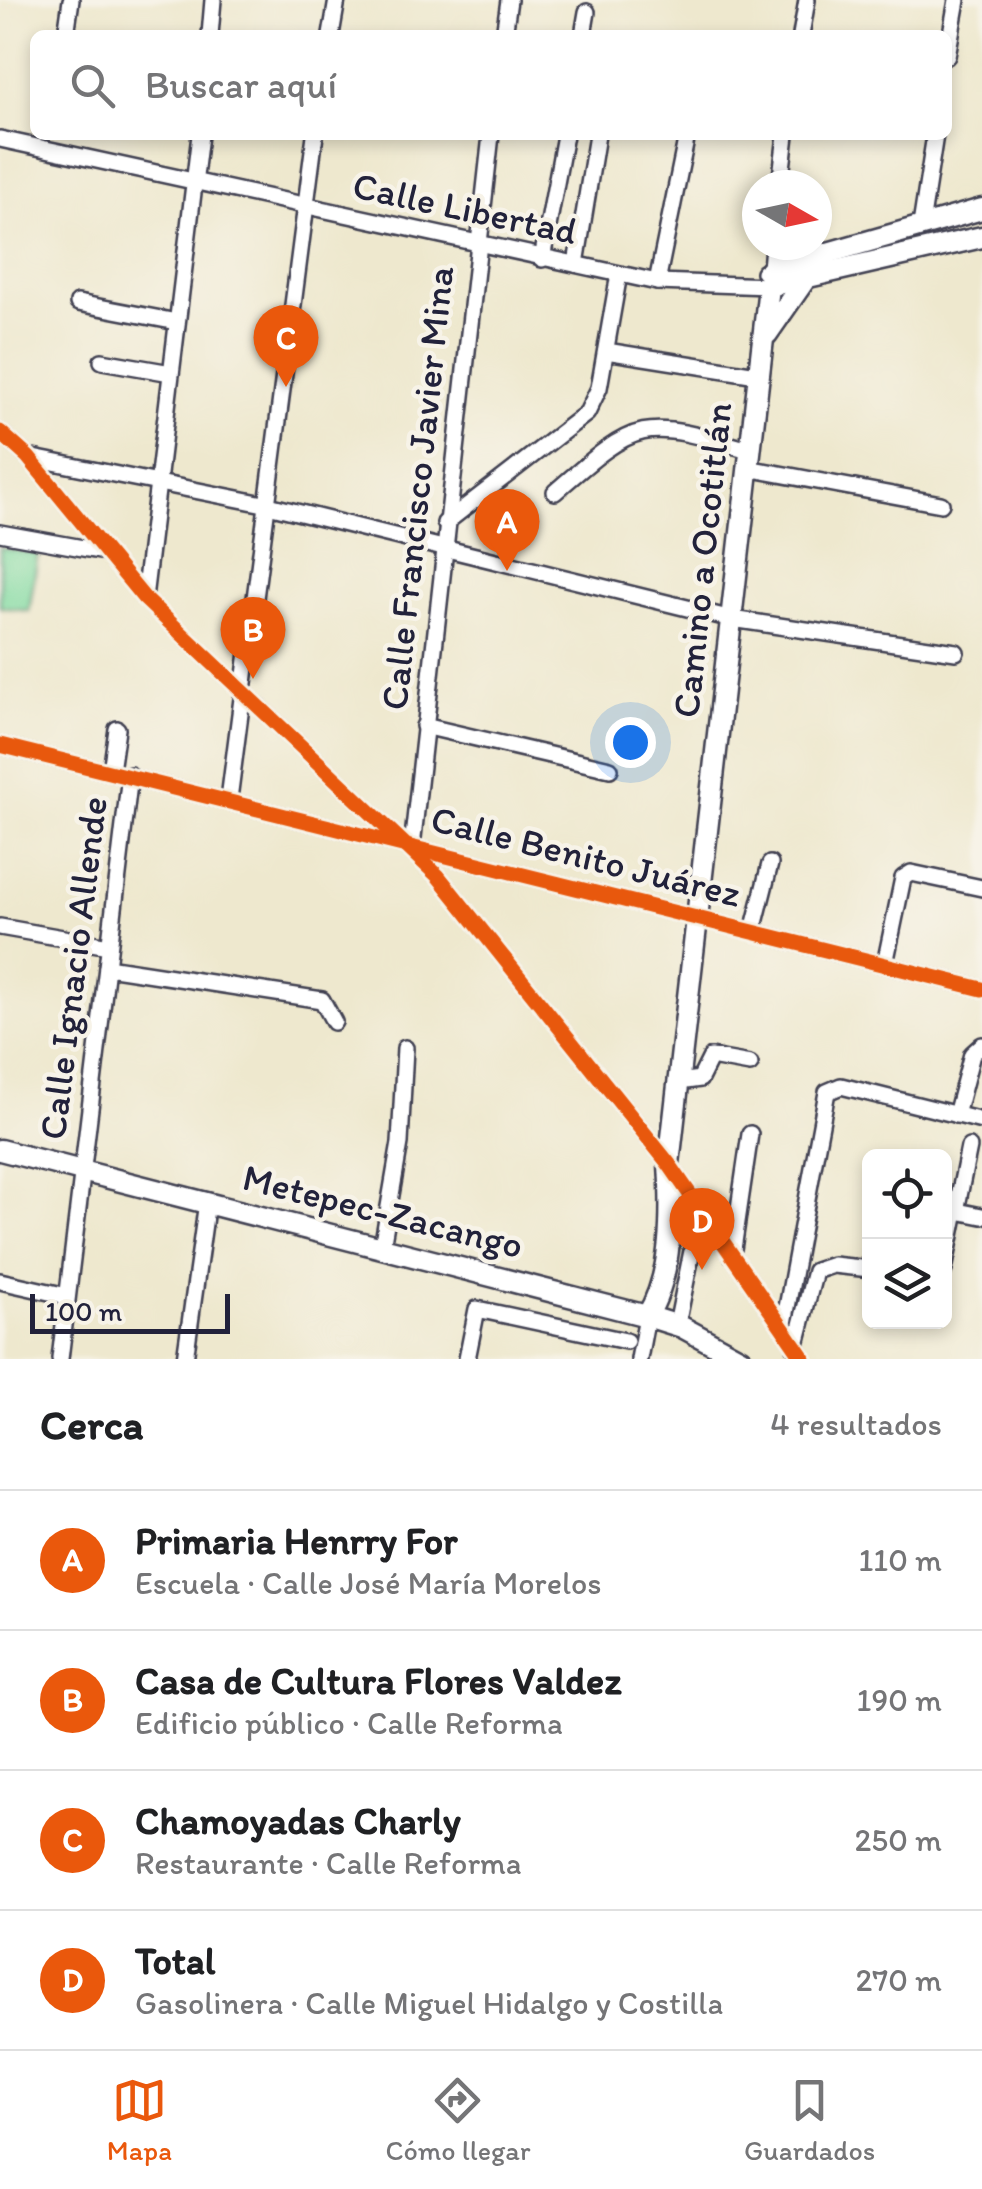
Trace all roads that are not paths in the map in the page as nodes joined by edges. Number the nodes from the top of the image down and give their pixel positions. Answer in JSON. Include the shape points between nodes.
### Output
{"nodes":[{"id":1,"x":71,"y":0,"type":"edge"},
{"id":2,"x":213,"y":0,"type":"edge"},
{"id":3,"x":337,"y":0,"type":"edge"},
{"id":4,"x":509,"y":0,"type":"edge"},
{"id":5,"x":807,"y":0,"type":"edge"},
{"id":6,"x":956,"y":0,"type":"edge"},
{"id":7,"x":587,"y":12,"type":"dead end"},
{"id":8,"x":67,"y":30,"type":"edge"},
{"id":9,"x":210,"y":30,"type":"edge"},
{"id":10,"x":332,"y":30,"type":"edge"},
{"id":11,"x":505,"y":30,"type":"edge"},
{"id":12,"x":584,"y":30,"type":"edge"},
{"id":13,"x":802,"y":30,"type":"edge"},
{"id":14,"x":951,"y":30,"type":"edge"},
{"id":15,"x":0,"y":138,"type":"edge"},
{"id":16,"x":200,"y":140,"type":"edge"},
{"id":17,"x":313,"y":140,"type":"edge"},
{"id":18,"x":490,"y":140,"type":"edge"},
{"id":19,"x":563,"y":140,"type":"edge"},
{"id":20,"x":597,"y":140,"type":"edge"},
{"id":21,"x":686,"y":140,"type":"edge"},
{"id":22,"x":785,"y":140,"type":"edge"},
{"id":23,"x":934,"y":140,"type":"edge"},
{"id":24,"x":50,"y":142,"type":"edge"},
{"id":25,"x":782,"y":170,"type":"edge"},
{"id":26,"x":196,"y":182,"type":"junction"},
{"id":27,"x":302,"y":208,"type":"junction"},
{"id":28,"x":982,"y":208,"type":"edge"},
{"id":29,"x":921,"y":225,"type":"junction"},
{"id":30,"x":982,"y":237,"type":"edge"},
{"id":31,"x":476,"y":245,"type":"junction"},
{"id":32,"x":542,"y":259,"type":"junction"},
{"id":33,"x":772,"y":260,"type":"edge"},
{"id":34,"x":576,"y":264,"type":"junction"},
{"id":35,"x":619,"y":274,"type":"junction"},
{"id":36,"x":770,"y":278,"type":"junction"},
{"id":37,"x":806,"y":278,"type":"junction"},
{"id":38,"x":657,"y":282,"type":"junction"},
{"id":39,"x":78,"y":303,"type":"dead end"},
{"id":40,"x":177,"y":322,"type":"junction"},
{"id":41,"x":761,"y":344,"type":"junction"},
{"id":42,"x":606,"y":351,"type":"junction"},
{"id":43,"x":102,"y":361,"type":"dead end"},
{"id":44,"x":170,"y":373,"type":"junction"},
{"id":45,"x":757,"y":376,"type":"junction"},
{"id":46,"x":0,"y":432,"type":"edge"},
{"id":47,"x":28,"y":457,"type":"junction"},
{"id":48,"x":748,"y":459,"type":"junction"},
{"id":49,"x":156,"y":481,"type":"junction"},
{"id":50,"x":555,"y":492,"type":"dead end"},
{"id":51,"x":264,"y":504,"type":"junction"},
{"id":52,"x":941,"y":504,"type":"dead end"},
{"id":53,"x":445,"y":523,"type":"junction"},
{"id":54,"x":0,"y":533,"type":"edge"},
{"id":55,"x":444,"y":548,"type":"junction"},
{"id":56,"x":105,"y":552,"type":"junction"},
{"id":57,"x":144,"y":598,"type":"junction"},
{"id":58,"x":732,"y":620,"type":"junction"},
{"id":59,"x":956,"y":652,"type":"dead end"},
{"id":60,"x":241,"y":690,"type":"junction"},
{"id":61,"x":424,"y":726,"type":"junction"},
{"id":62,"x":118,"y":729,"type":"dead end"},
{"id":63,"x":0,"y":745,"type":"edge"},
{"id":64,"x":610,"y":768,"type":"dead end"},
{"id":65,"x":111,"y":771,"type":"junction"},
{"id":66,"x":130,"y":776,"type":"junction"},
{"id":67,"x":229,"y":799,"type":"junction"},
{"id":68,"x":412,"y":848,"type":"junction"},
{"id":69,"x":770,"y":864,"type":"dead end"},
{"id":70,"x":982,"y":888,"type":"edge"},
{"id":71,"x":698,"y":917,"type":"junction"},
{"id":72,"x":0,"y":927,"type":"edge"},
{"id":73,"x":754,"y":931,"type":"junction"},
{"id":74,"x":109,"y":946,"type":"junction"},
{"id":75,"x":886,"y":964,"type":"junction"},
{"id":76,"x":107,"y":967,"type":"junction"},
{"id":77,"x":982,"y":989,"type":"edge"},
{"id":78,"x":334,"y":1022,"type":"dead end"},
{"id":79,"x":982,"y":1045,"type":"edge"},
{"id":80,"x":405,"y":1048,"type":"dead end"},
{"id":81,"x":750,"y":1064,"type":"dead end"},
{"id":82,"x":679,"y":1082,"type":"junction"},
{"id":83,"x":956,"y":1116,"type":"junction"},
{"id":84,"x":982,"y":1121,"type":"edge"},
{"id":85,"x":750,"y":1134,"type":"dead end"},
{"id":86,"x":969,"y":1147,"type":"dead end"},
{"id":87,"x":0,"y":1150,"type":"edge"},
{"id":88,"x":669,"y":1164,"type":"junction"},
{"id":89,"x":80,"y":1168,"type":"junction"},
{"id":90,"x":207,"y":1202,"type":"junction"},
{"id":91,"x":957,"y":1211,"type":"junction"},
{"id":92,"x":982,"y":1216,"type":"edge"},
{"id":93,"x":711,"y":1224,"type":"junction"},
{"id":94,"x":951,"y":1239,"type":"edge"},
{"id":95,"x":693,"y":1246,"type":"junction"},
{"id":96,"x":382,"y":1247,"type":"junction"},
{"id":97,"x":666,"y":1247,"type":"junction"},
{"id":98,"x":732,"y":1256,"type":"junction"},
{"id":99,"x":862,"y":1268,"type":"edge"},
{"id":100,"x":0,"y":1281,"type":"edge"},
{"id":101,"x":517,"y":1282,"type":"junction"},
{"id":102,"x":557,"y":1292,"type":"junction"},
{"id":103,"x":67,"y":1296,"type":"junction"},
{"id":104,"x":595,"y":1302,"type":"junction"},
{"id":105,"x":511,"y":1314,"type":"junction"},
{"id":106,"x":647,"y":1316,"type":"junction"},
{"id":107,"x":552,"y":1323,"type":"junction"},
{"id":108,"x":676,"y":1325,"type":"junction"},
{"id":109,"x":782,"y":1330,"type":"junction"},
{"id":110,"x":590,"y":1332,"type":"junction"},
{"id":111,"x":626,"y":1341,"type":"dead end"},
{"id":112,"x":799,"y":1354,"type":"edge"},
{"id":113,"x":60,"y":1359,"type":"edge"},
{"id":114,"x":185,"y":1359,"type":"edge"},
{"id":115,"x":467,"y":1359,"type":"edge"},
{"id":116,"x":639,"y":1359,"type":"edge"},
{"id":117,"x":741,"y":1359,"type":"edge"}],
"edges":[{"from":1,"to":8,"type":"street"},
{"from":2,"to":9,"type":"street"},
{"from":3,"to":10,"type":"street"},
{"from":4,"to":11,"type":"street"},
{"from":5,"to":13,"type":"street"},
{"from":6,"to":14,"type":"street"},
{"from":7,"to":12,"type":"street"},
{"from":15,"to":24,"type":"street","name":"Calle Libertad"},
{"from":16,"to":26,"type":"street"},
{"from":17,"to":27,"type":"street"},
{"from":18,"to":31,"type":"street","name":"Calle Francisco Javier Mina"},
{"from":19,"to":32,"type":"street"},
{"from":20,"to":34,"type":"street"},
{"from":21,"to":38,"type":"street"},
{"from":22,"to":25,"type":"street"},
{"from":23,"to":29,"type":"street"},
{"from":24,"to":26,"type":"street","name":"Calle Libertad"},
{"from":26,"to":27,"type":"street","name":"Calle Libertad"},
{"from":26,"to":40,"type":"street"},
{"from":27,"to":31,"type":"street","name":"Calle Libertad"},
{"from":27,"to":51,"type":"street"},
{"from":28,"to":29,"type":"main road"},
{"from":29,"to":36,"type":"main road"},
{"from":30,"to":37,"type":"main road"},
{"from":31,"to":32,"type":"street","name":"Calle Libertad"},
{"from":31,"to":53,"type":"street","name":"Calle Francisco Javier Mina"},
{"from":32,"to":34,"type":"street","name":"Calle Libertad"},
{"from":33,"to":36,"type":"street"},
{"from":34,"to":35,"type":"street","name":"Calle Libertad"},
{"from":35,"to":38,"type":"street","name":"Calle Libertad"},
{"from":35,"to":42,"type":"street"},
{"from":36,"to":37,"type":"main road"},
{"from":36,"to":38,"type":"street","name":"Calle Libertad","via":[[743,284]]},
{"from":36,"to":41,"type":"main road","name":"Camino a Ocotitlán"},
{"from":37,"to":41,"type":"main road"},
{"from":39,"to":40,"type":"street"},
{"from":40,"to":44,"type":"street"},
{"from":41,"to":45,"type":"main road","name":"Camino a Ocotitlán"},
{"from":42,"to":45,"type":"street"},
{"from":42,"to":53,"type":"street","via":[[586,413]]},
{"from":43,"to":44,"type":"street"},
{"from":44,"to":49,"type":"street"},
{"from":45,"to":48,"type":"main road","name":"Camino a Ocotitlán"},
{"from":46,"to":47,"type":"street"},
{"from":47,"to":49,"type":"street"},
{"from":47,"to":56,"type":"street"},
{"from":48,"to":50,"type":"street","via":[[664,430],[631,432]]},
{"from":48,"to":52,"type":"street"},
{"from":48,"to":58,"type":"main road","name":"Camino a Ocotitlán"},
{"from":49,"to":51,"type":"street"},
{"from":49,"to":57,"type":"street"},
{"from":51,"to":55,"type":"street"},
{"from":51,"to":60,"type":"street"},
{"from":53,"to":55,"type":"street","name":"Calle Francisco Javier Mina"},
{"from":54,"to":56,"type":"street"},
{"from":55,"to":58,"type":"street"},
{"from":55,"to":61,"type":"street","name":"Calle Francisco Javier Mina"},
{"from":56,"to":57,"type":"street"},
{"from":57,"to":60,"type":"street"},
{"from":58,"to":59,"type":"street"},
{"from":58,"to":71,"type":"main road","name":"Camino a Ocotitlán"},
{"from":60,"to":67,"type":"street"},
{"from":60,"to":68,"type":"street"},
{"from":61,"to":64,"type":"street"},
{"from":61,"to":68,"type":"street","name":"Calle Francisco Javier Mina"},
{"from":62,"to":65,"type":"street"},
{"from":63,"to":65,"type":"street","name":"Calle Benito Juárez"},
{"from":65,"to":66,"type":"street","name":"Calle Benito Juárez"},
{"from":66,"to":67,"type":"street","name":"Calle Benito Juárez"},
{"from":66,"to":74,"type":"street","name":"Calle Ignacio Allende"},
{"from":67,"to":68,"type":"street","name":"Calle Benito Juárez"},
{"from":68,"to":71,"type":"street","name":"Calle Benito Juárez"},
{"from":68,"to":88,"type":"street"},
{"from":69,"to":73,"type":"street"},
{"from":70,"to":75,"type":"street","via":[[912,874],[903,878]]},
{"from":71,"to":73,"type":"street","name":"Calle Benito Juárez"},
{"from":71,"to":82,"type":"main road","name":"Camino a Ocotitlán"},
{"from":72,"to":74,"type":"street"},
{"from":73,"to":75,"type":"street","name":"Calle Benito Juárez"},
{"from":74,"to":76,"type":"street","name":"Calle Ignacio Allende"},
{"from":75,"to":77,"type":"street","name":"Calle Benito Juárez"},
{"from":76,"to":78,"type":"street","via":[[322,1000]]},
{"from":76,"to":89,"type":"street","name":"Calle Ignacio Allende"},
{"from":79,"to":83,"type":"street","via":[[972,1054]]},
{"from":80,"to":96,"type":"street","via":[[400,1143]]},
{"from":81,"to":82,"type":"street","via":[[711,1057],[700,1079]]},
{"from":82,"to":88,"type":"main road","name":"Camino a Ocotitlán"},
{"from":83,"to":84,"type":"street"},
{"from":83,"to":109,"type":"street","via":[[840,1086],[827,1092]]},
{"from":85,"to":98,"type":"street"},
{"from":86,"to":91,"type":"street"},
{"from":87,"to":89,"type":"main road","name":"Metepec-Zacango"},
{"from":88,"to":93,"type":"street"},
{"from":88,"to":97,"type":"main road","name":"Camino a Ocotitlán"},
{"from":89,"to":90,"type":"main road","name":"Metepec-Zacango"},
{"from":89,"to":103,"type":"street","name":"Calle Ignacio Allende"},
{"from":90,"to":96,"type":"main road","name":"Metepec-Zacango"},
{"from":90,"to":114,"type":"street"},
{"from":91,"to":92,"type":"street"},
{"from":91,"to":94,"type":"street"},
{"from":93,"to":95,"type":"street"},
{"from":93,"to":98,"type":"street"},
{"from":95,"to":97,"type":"street"},
{"from":95,"to":108,"type":"street"},
{"from":96,"to":101,"type":"main road","name":"Metepec-Zacango"},
{"from":97,"to":106,"type":"main road","name":"Camino a Ocotitlán","via":[[660,1290]]},
{"from":98,"to":109,"type":"street"},
{"from":99,"to":112,"type":"street","via":[[833,1264],[814,1271]]},
{"from":100,"to":103,"type":"street"},
{"from":101,"to":102,"type":"main road","name":"Metepec-Zacango"},
{"from":101,"to":105,"type":"street"},
{"from":102,"to":104,"type":"main road","name":"Metepec-Zacango"},
{"from":102,"to":107,"type":"street"},
{"from":103,"to":113,"type":"street","name":"Calle Ignacio Allende"},
{"from":104,"to":106,"type":"main road","name":"Metepec-Zacango"},
{"from":104,"to":110,"type":"street"},
{"from":105,"to":107,"type":"street"},
{"from":105,"to":115,"type":"street","via":[[475,1310]]},
{"from":106,"to":108,"type":"main road","name":"Metepec-Zacango"},
{"from":106,"to":116,"type":"street"},
{"from":107,"to":110,"type":"street"},
{"from":108,"to":117,"type":"main road","name":"Metepec-Zacango"},
{"from":109,"to":112,"type":"street"},
{"from":110,"to":111,"type":"street"}]}
